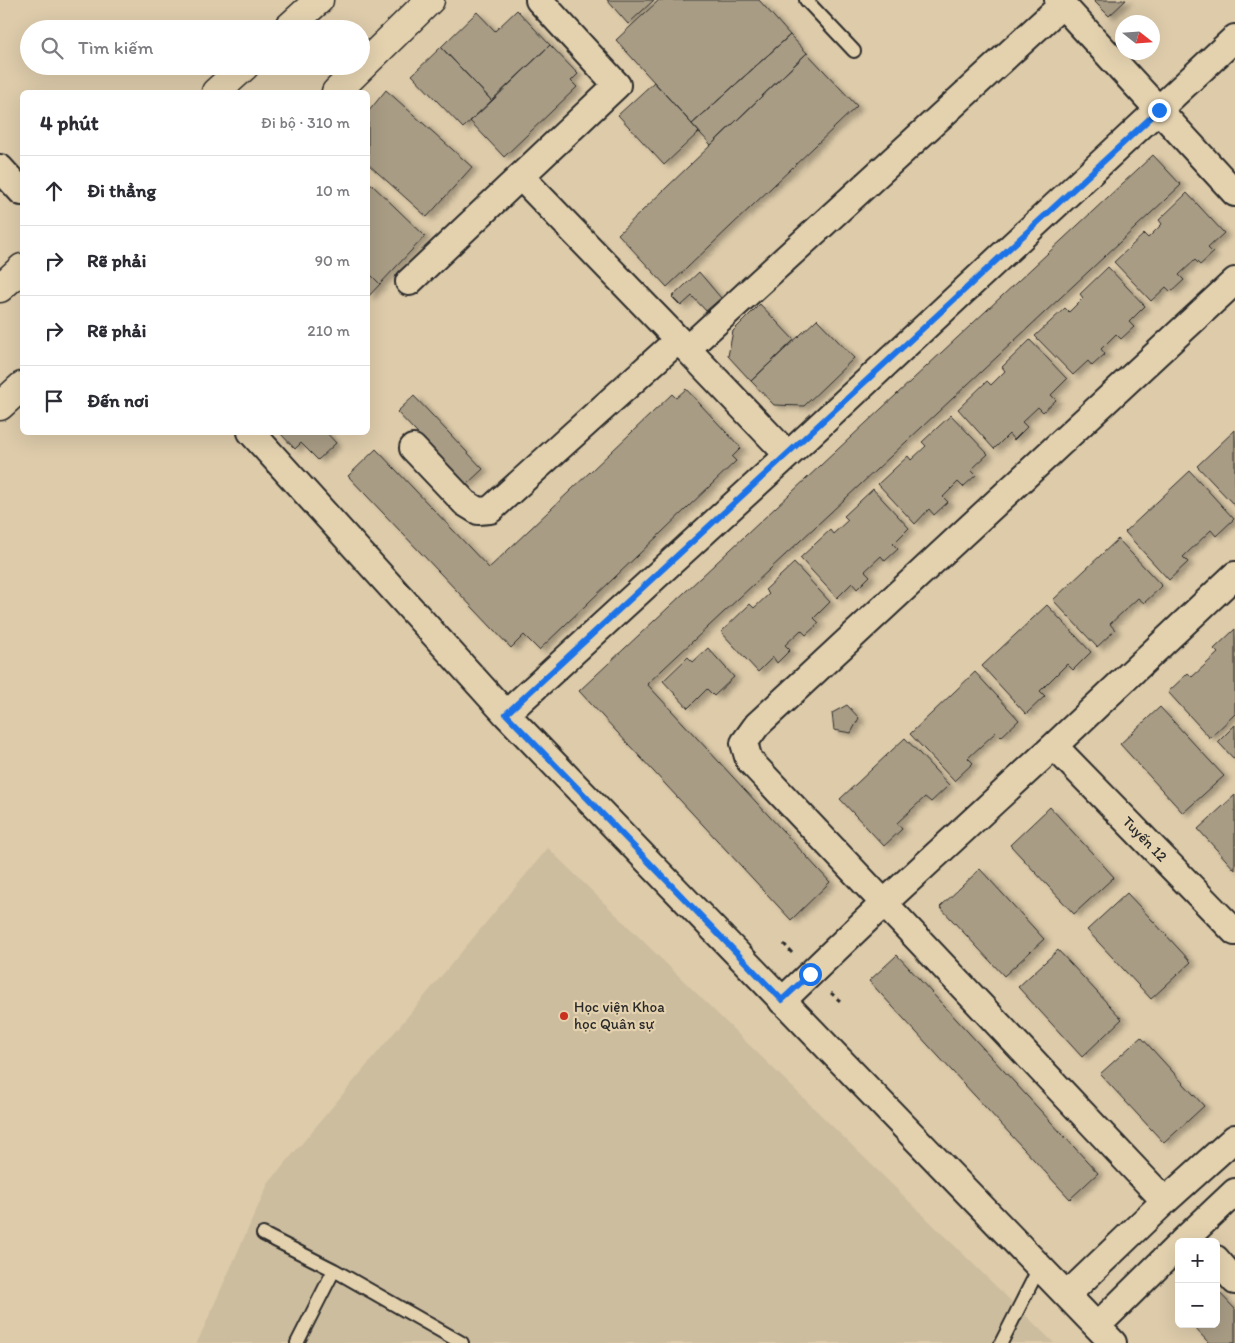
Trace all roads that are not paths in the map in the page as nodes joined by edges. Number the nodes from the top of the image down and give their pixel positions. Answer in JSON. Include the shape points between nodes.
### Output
{"nodes":[{"id":1,"x":319,"y":0,"type":"edge"},
{"id":2,"x":430,"y":0,"type":"edge"},
{"id":3,"x":539,"y":0,"type":"edge"},
{"id":4,"x":806,"y":0,"type":"edge"},
{"id":5,"x":1060,"y":2,"type":"edge"},
{"id":6,"x":297,"y":20,"type":"edge"},
{"id":7,"x":1235,"y":38,"type":"edge"},
{"id":8,"x":854,"y":50,"type":"dead end"},
{"id":9,"x":370,"y":59,"type":"edge"},
{"id":10,"x":235,"y":75,"type":"edge"},
{"id":11,"x":353,"y":75,"type":"edge"},
{"id":12,"x":218,"y":90,"type":"edge"},
{"id":13,"x":338,"y":90,"type":"edge"},
{"id":14,"x":1159,"y":110,"type":"junction"},
{"id":15,"x":0,"y":168,"type":"edge"},
{"id":16,"x":521,"y":177,"type":"junction"},
{"id":17,"x":20,"y":190,"type":"edge"},
{"id":18,"x":1235,"y":193,"type":"edge"},
{"id":19,"x":20,"y":270,"type":"edge"},
{"id":20,"x":1235,"y":281,"type":"edge"},
{"id":21,"x":409,"y":282,"type":"dead end"},
{"id":22,"x":0,"y":288,"type":"edge"},
{"id":23,"x":683,"y":345,"type":"junction"},
{"id":24,"x":20,"y":388,"type":"edge"},
{"id":25,"x":0,"y":406,"type":"edge"},
{"id":26,"x":254,"y":435,"type":"edge"},
{"id":27,"x":413,"y":448,"type":"dead end"},
{"id":28,"x":788,"y":455,"type":"junction"},
{"id":29,"x":1235,"y":575,"type":"edge"},
{"id":30,"x":506,"y":714,"type":"junction"},
{"id":31,"x":1054,"y":746,"type":"junction"},
{"id":32,"x":884,"y":903,"type":"junction"},
{"id":33,"x":1235,"y":932,"type":"edge"},
{"id":34,"x":782,"y":1000,"type":"junction"},
{"id":35,"x":1235,"y":1138,"type":"edge"},
{"id":36,"x":1235,"y":1192,"type":"edge"},
{"id":37,"x":1165,"y":1201,"type":"junction"},
{"id":38,"x":262,"y":1234,"type":"dead end"},
{"id":39,"x":1191,"y":1238,"type":"edge"},
{"id":40,"x":1175,"y":1256,"type":"edge"},
{"id":41,"x":1220,"y":1264,"type":"edge"},
{"id":42,"x":1039,"y":1268,"type":"junction"},
{"id":43,"x":334,"y":1270,"type":"junction"},
{"id":44,"x":1235,"y":1281,"type":"edge"},
{"id":45,"x":1067,"y":1295,"type":"junction"},
{"id":46,"x":1105,"y":1335,"type":"edge"},
{"id":47,"x":297,"y":1343,"type":"edge"},
{"id":48,"x":462,"y":1343,"type":"edge"},
{"id":49,"x":1001,"y":1343,"type":"edge"}],
"edges":[{"from":1,"to":6,"type":"highway"},
{"from":2,"to":9,"type":"highway"},
{"from":3,"to":16,"type":"street","via":[[617,85]]},
{"from":4,"to":8,"type":"lane"},
{"from":5,"to":14,"type":"street"},
{"from":5,"to":23,"type":"street"},
{"from":7,"to":14,"type":"street"},
{"from":10,"to":12,"type":"highway"},
{"from":11,"to":13,"type":"highway"},
{"from":14,"to":18,"type":"street"},
{"from":14,"to":28,"type":"street"},
{"from":15,"to":17,"type":"street"},
{"from":16,"to":21,"type":"street"},
{"from":16,"to":23,"type":"street"},
{"from":19,"to":22,"type":"highway"},
{"from":20,"to":32,"type":"street","via":[[757,725],[744,743],[748,760]]},
{"from":23,"to":27,"type":"street","via":[[490,510],[478,511],[465,503]]},
{"from":23,"to":28,"type":"street"},
{"from":24,"to":25,"type":"highway"},
{"from":26,"to":30,"type":"street"},
{"from":28,"to":30,"type":"street"},
{"from":29,"to":31,"type":"street"},
{"from":30,"to":34,"type":"street"},
{"from":31,"to":32,"type":"street"},
{"from":31,"to":33,"type":"street","name":"Tuyến 12"},
{"from":32,"to":34,"type":"street"},
{"from":32,"to":37,"type":"street"},
{"from":34,"to":42,"type":"street"},
{"from":35,"to":37,"type":"street"},
{"from":36,"to":39,"type":"street"},
{"from":37,"to":45,"type":"street"},
{"from":38,"to":43,"type":"lane"},
{"from":40,"to":46,"type":"street"},
{"from":41,"to":44,"type":"street"},
{"from":42,"to":45,"type":"street"},
{"from":42,"to":49,"type":"lane"},
{"from":43,"to":47,"type":"lane"},
{"from":43,"to":48,"type":"lane"},
{"from":45,"to":46,"type":"street"}]}
